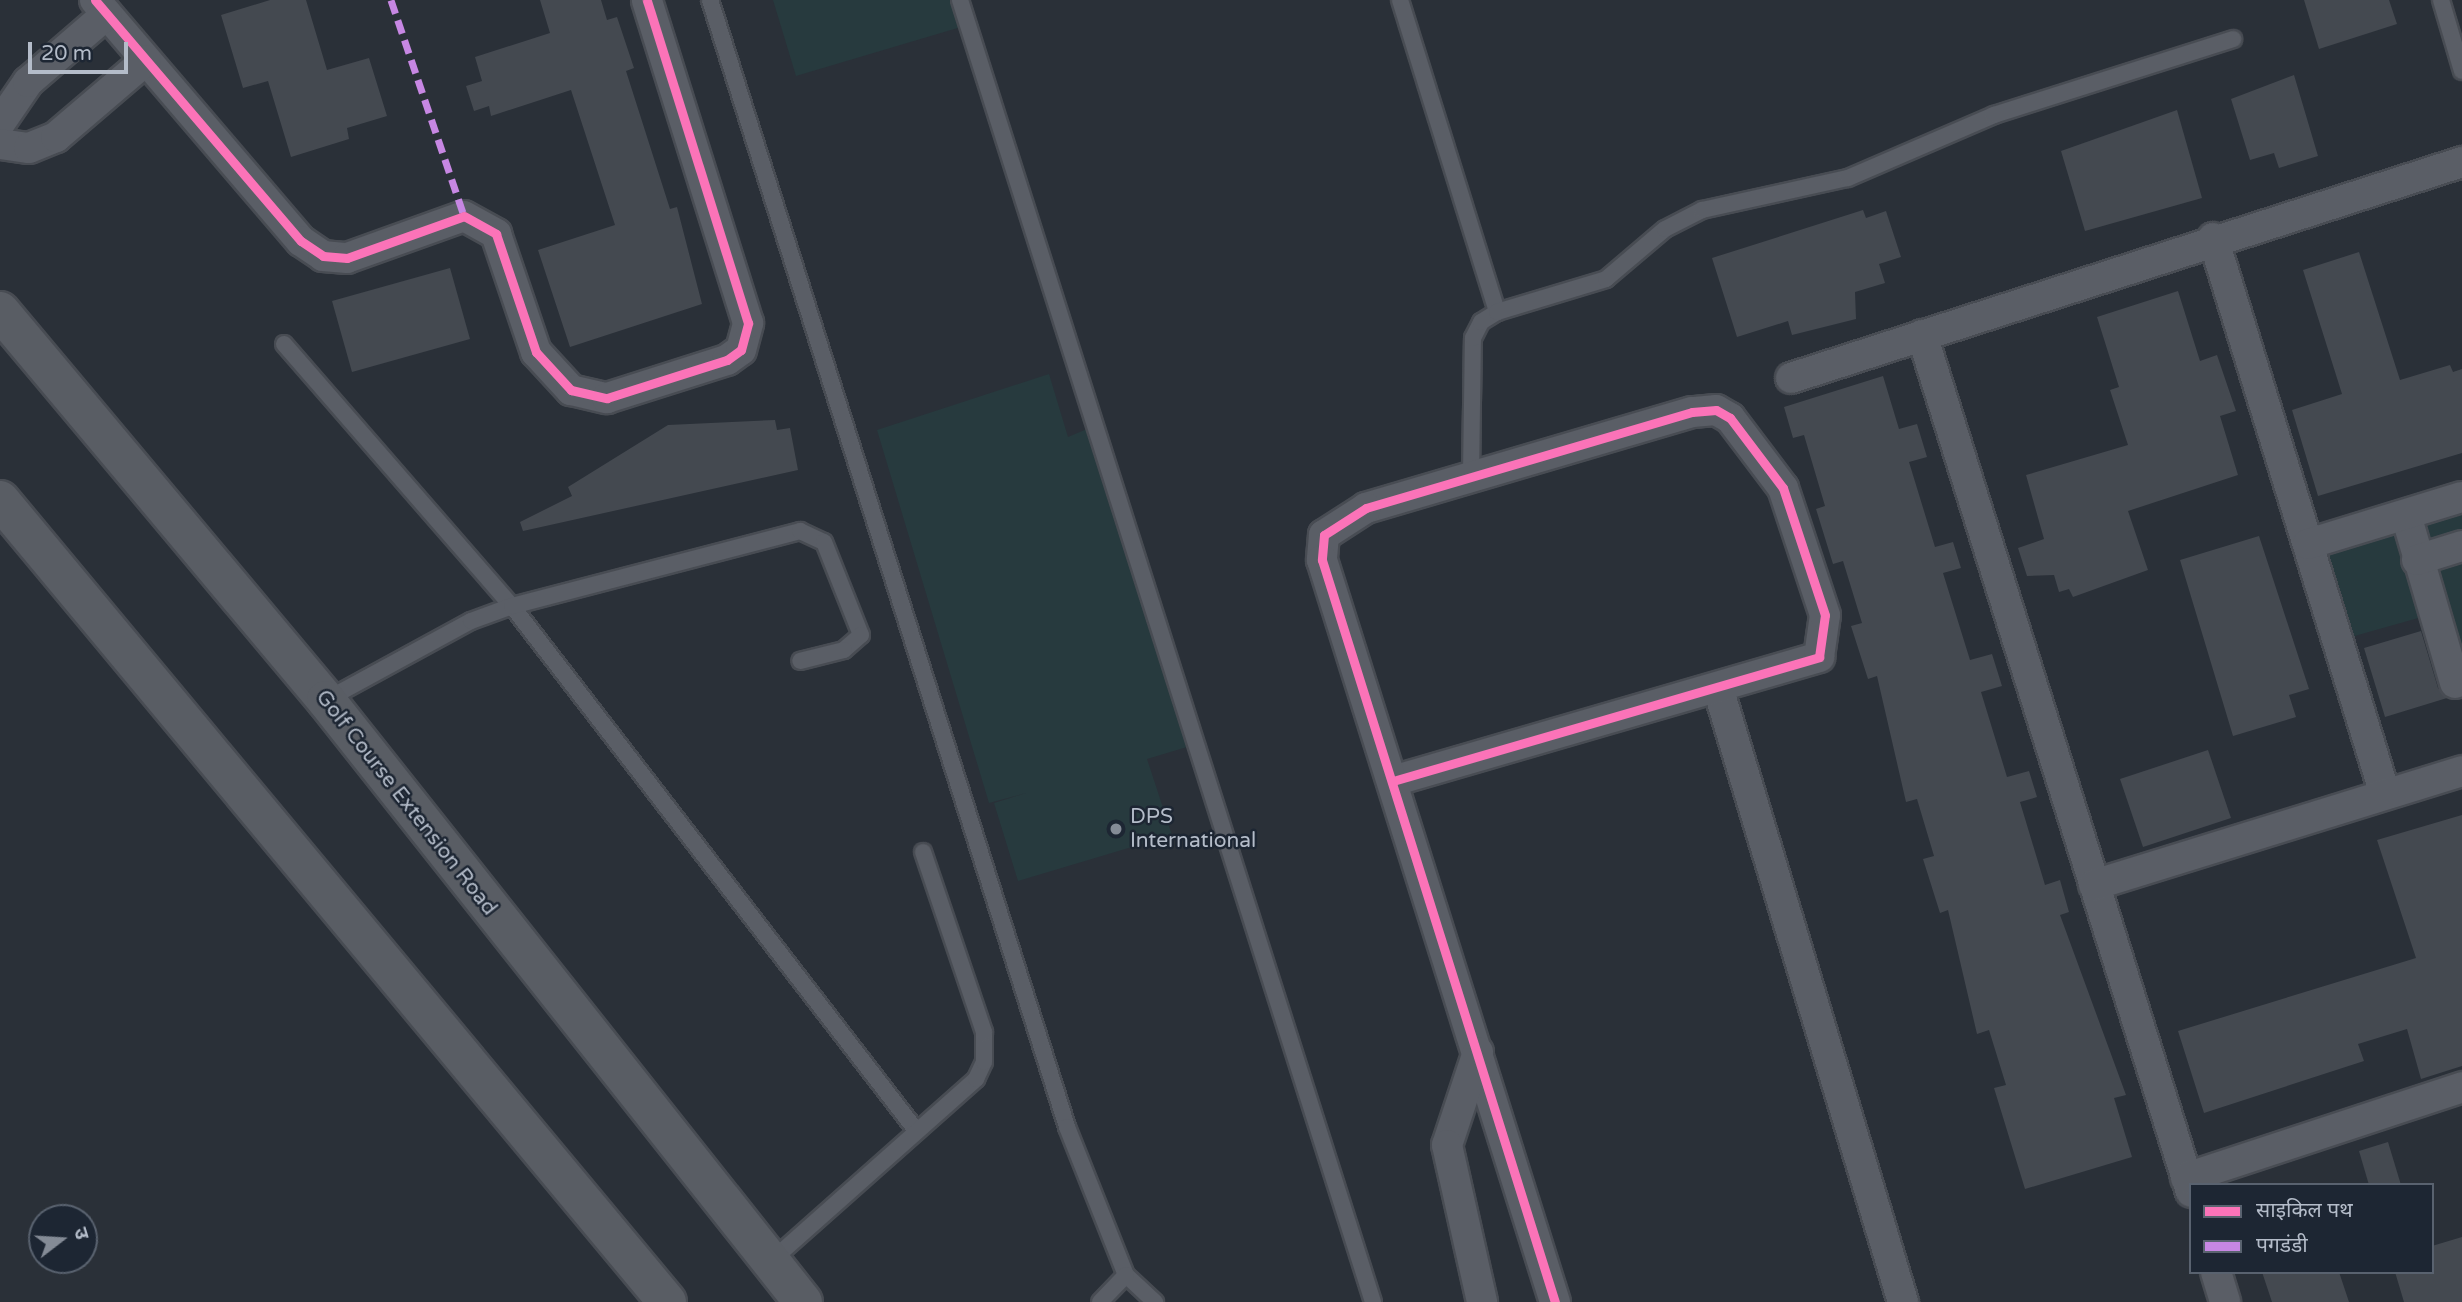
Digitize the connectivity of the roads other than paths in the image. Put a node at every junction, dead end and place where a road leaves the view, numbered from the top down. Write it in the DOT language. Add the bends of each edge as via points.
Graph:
graph roads {
  1 [pos="646,0"];
  2 [pos="710,0"];
  3 [pos="960,0"];
  4 [pos="1400,0"];
  5 [pos="2441,0"];
  6 [pos="101,7"];
  7 [pos="2233,39"];
  8 [pos="146,60"];
  9 [pos="2462,71"];
  10 [pos="0,123"];
  11 [pos="0,144"];
  12 [pos="2462,162"];
  13 [pos="2213,237"];
  14 [pos="0,311"];
  15 [pos="1497,312"];
  16 [pos="1922,335"];
  17 [pos="284,344"];
  18 [pos="1791,378"];
  19 [pos="1471,476"];
  20 [pos="2462,497"];
  21 [pos="0,500"];
  22 [pos="2406,515"];
  23 [pos="2308,544"];
  24 [pos="2462,546"];
  25 [pos="2417,560"];
  26 [pos="512,606"];
  27 [pos="800,661"];
  28 [pos="2455,682"];
  29 [pos="1718,688"];
  30 [pos="326,700"];
  31 [pos="2462,771"];
  32 [pos="1393,781"];
  33 [pos="2385,794"];
  34 [pos="923,852"];
  35 [pos="2094,885"];
  36 [pos="1478,1052"];
  37 [pos="2462,1087"];
  38 [pos="915,1129"];
  39 [pos="2195,1183"];
  40 [pos="2189,1185"];
  41 [pos="770,1262"];
  42 [pos="2217,1274"];
  43 [pos="1126,1275"];
  44 [pos="667,1302"];
  45 [pos="803,1302"];
  46 [pos="1100,1302"];
  47 [pos="1155,1302"];
  48 [pos="1373,1302"];
  49 [pos="1482,1302"];
  50 [pos="1555,1302"];
  51 [pos="1903,1302"];
  52 [pos="2225,1302"];
  1 -- 8 [label="street" via="748,323 741,350 727,360 607,398 571,390 536,352 496,234 464,216 347,258 323,256 301,241"];
  2 -- 43 [label="lane" via="1067,1127"];
  3 -- 48 [label="lane"];
  4 -- 15 [label="lane"];
  5 -- 9 [label="lane"];
  6 -- 8 [label="street"];
  6 -- 10 [label="street" via="28,82"];
  7 -- 15 [label="lane" via="1994,115 1848,178 1702,210 1665,229 1606,279"];
  8 -- 11 [label="street" via="55,137 29,148"];
  12 -- 13 [label="street"];
  13 -- 16 [label="street"];
  13 -- 23 [label="street"];
  14 -- 30 [label="main road, Golf Course Extension Road"];
  15 -- 19 [label="lane" via="1473,338"];
  16 -- 18 [label="street"];
  16 -- 35 [label="street"];
  17 -- 26 [label="lane"];
  19 -- 29 [label="street" via="1692,412 1716,410 1730,418 1783,488 1826,633 1819,657"];
  19 -- 32 [label="street" via="1366,508 1324,535 1322,560"];
  20 -- 22 [label="street"];
  21 -- 44 [label="main road"];
  22 -- 23 [label="street"];
  22 -- 25 [label="street"];
  23 -- 33 [label="street"];
  24 -- 25 [label="street"];
  25 -- 28 [label="street"];
  26 -- 27 [label="lane" via="813,533 824,542 861,635 844,650"];
  26 -- 30 [label="lane" via="425,644"];
  26 -- 38 [label="lane"];
  29 -- 32 [label="street"];
  29 -- 51 [label="street"];
  30 -- 41 [label="main road, Golf Course Extension Road"];
  31 -- 33 [label="street"];
  32 -- 36 [label="street"];
  33 -- 35 [label="street"];
  34 -- 38 [label="lane" via="984,1032 985,1062 976,1079"];
  35 -- 40 [label="street"];
  36 -- 49 [label="street" via="1447,1145"];
  36 -- 50 [label="street"];
  37 -- 39 [label="street"];
  38 -- 41 [label="lane"];
  41 -- 45 [label="main road, Golf Course Extension Road"];
  42 -- 52 [label="street"];
  43 -- 46 [label="lane"];
  43 -- 47 [label="lane"];
}
